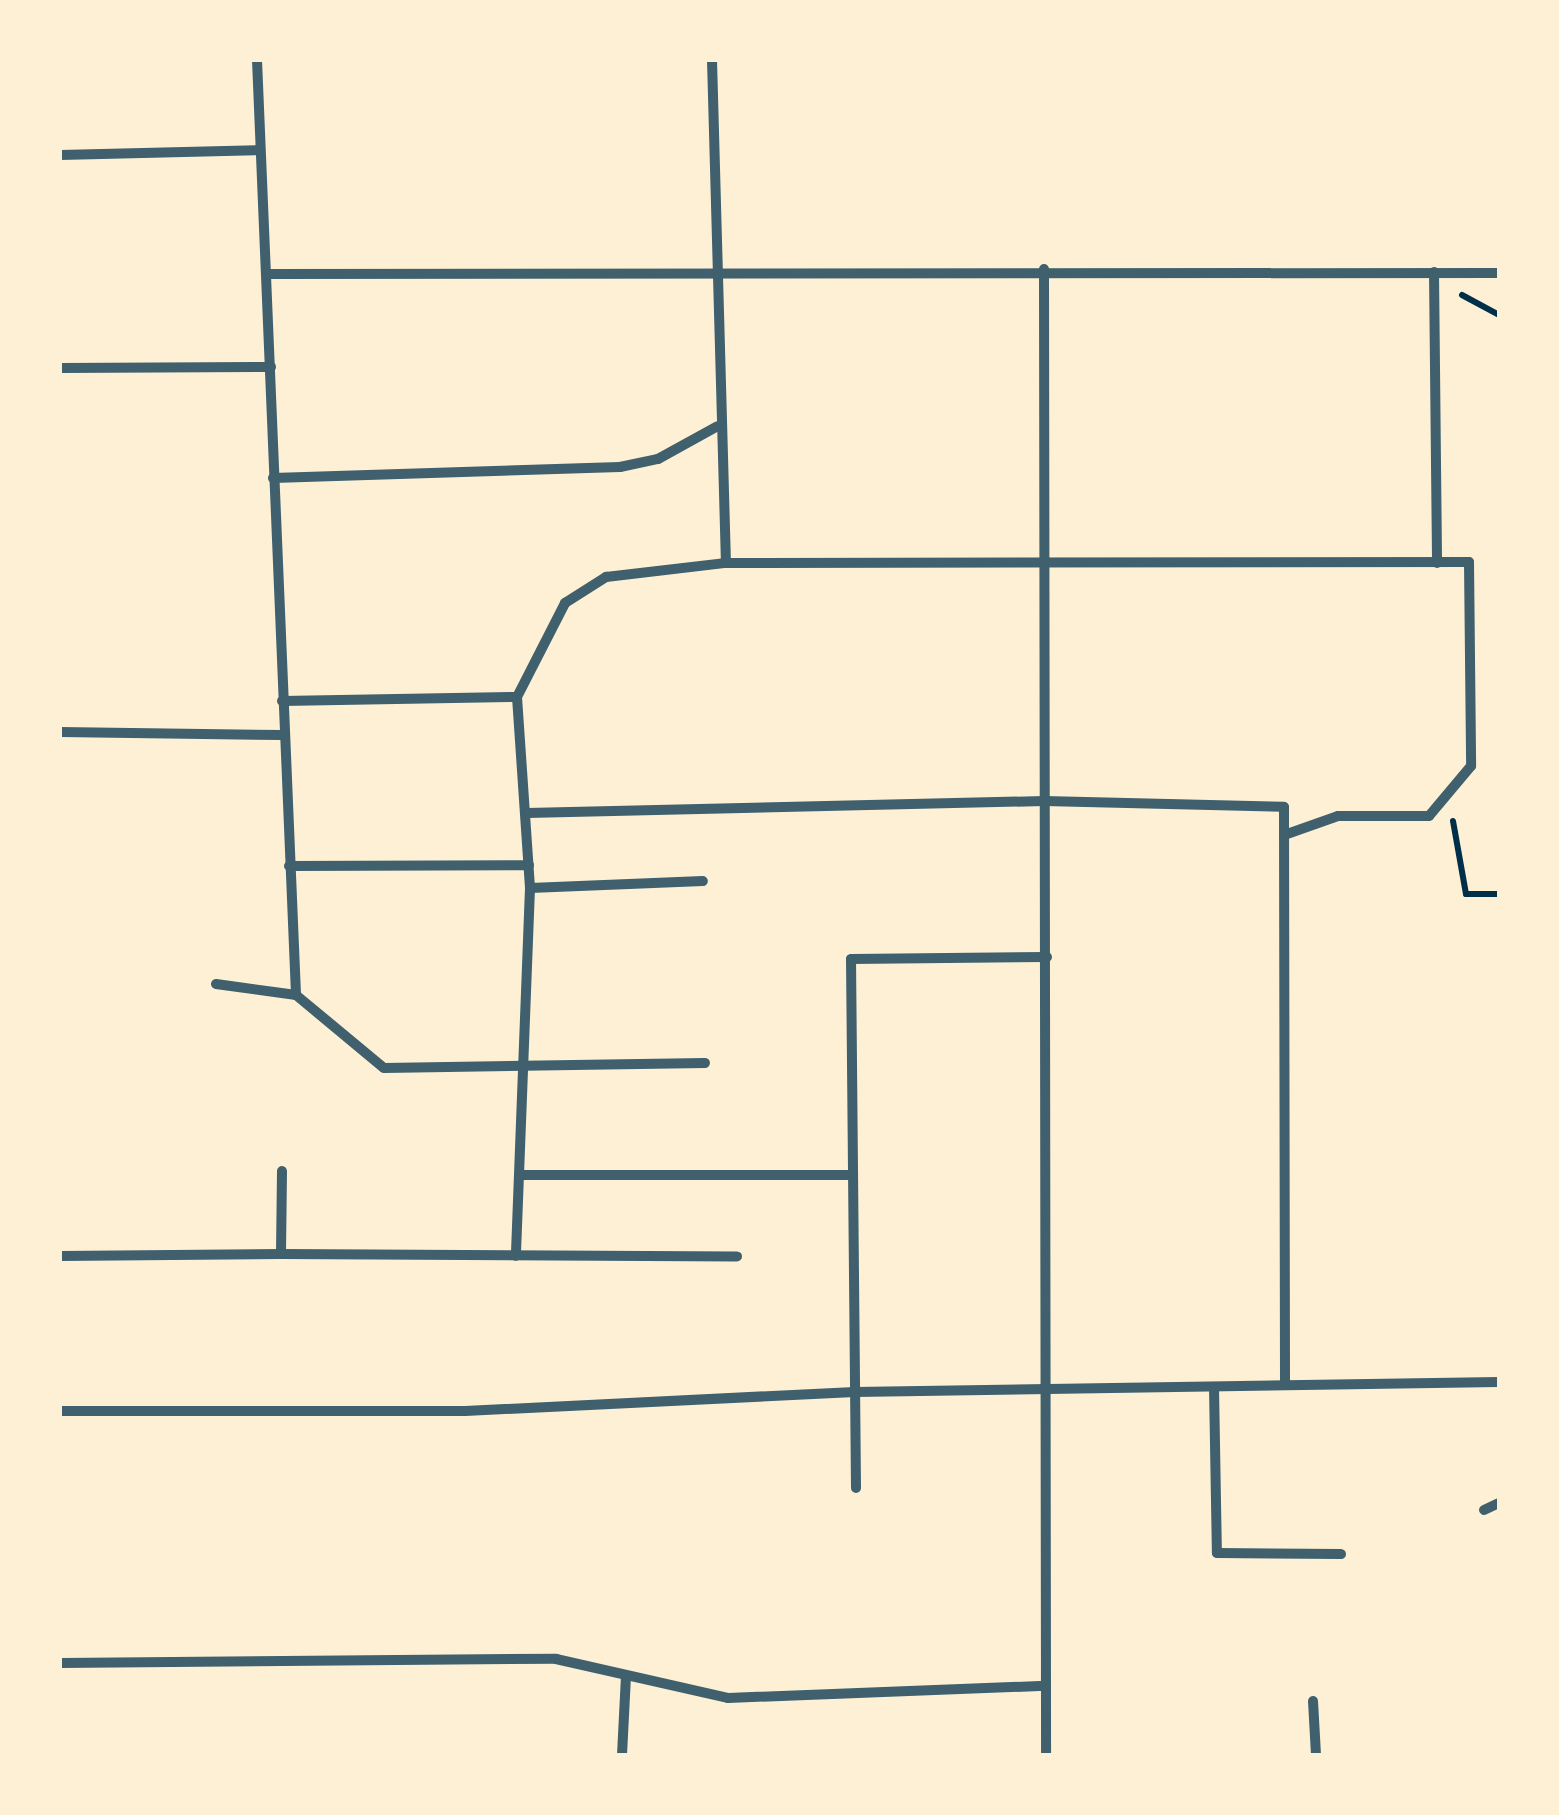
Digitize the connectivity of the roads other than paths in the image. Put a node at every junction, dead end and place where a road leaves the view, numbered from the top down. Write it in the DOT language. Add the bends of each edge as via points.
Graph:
graph roads {
  1 [pos="257,60"];
  2 [pos="712,60"];
  3 [pos="260,150"];
  4 [pos="60,155"];
  5 [pos="1044,269"];
  6 [pos="717,270"];
  7 [pos="1434,272"];
  8 [pos="1499,273"];
  9 [pos="268,274"];
  10 [pos="270,367"];
  11 [pos="60,368"];
  12 [pos="718,426"];
  13 [pos="273,478"];
  14 [pos="726,563"];
  15 [pos="1437,563"];
  16 [pos="1044,569"];
  17 [pos="517,697"];
  18 [pos="282,701"];
  19 [pos="60,732"];
  20 [pos="282,735"];
  21 [pos="1044,801"];
  22 [pos="528,813"];
  23 [pos="1284,835"];
  24 [pos="528,864"];
  25 [pos="289,866"];
  26 [pos="703,881"];
  27 [pos="530,888"];
  28 [pos="1047,957"];
  29 [pos="216,984"];
  30 [pos="296,995"];
  31 [pos="526,1062"];
  32 [pos="705,1063"];
  33 [pos="282,1171"];
  34 [pos="522,1175"];
  35 [pos="853,1175"];
  36 [pos="281,1254"];
  37 [pos="60,1256"];
  38 [pos="516,1256"];
  39 [pos="737,1256"];
  40 [pos="1499,1382"];
  41 [pos="1285,1385"];
  42 [pos="1214,1386"];
  43 [pos="1049,1388"];
  44 [pos="855,1392"];
  45 [pos="60,1411"];
  46 [pos="856,1488"];
  47 [pos="1499,1503"];
  48 [pos="1484,1510"];
  49 [pos="1341,1554"];
  50 [pos="60,1662"];
  51 [pos="626,1676"];
  52 [pos="1046,1686"];
  53 [pos="1314,1701"];
  54 [pos="622,1755"];
  55 [pos="1046,1755"];
  56 [pos="1316,1755"];
  1 -- 3 [label="street"];
  2 -- 6 [label="street"];
  3 -- 4 [label="street"];
  3 -- 9 [label="street"];
  5 -- 6 [label="street"];
  5 -- 7 [label="street"];
  5 -- 16 [label="street"];
  6 -- 9 [label="street"];
  6 -- 12 [label="street"];
  7 -- 8 [label="street"];
  7 -- 15 [label="street"];
  9 -- 10 [label="street"];
  10 -- 11 [label="street"];
  10 -- 13 [label="street"];
  12 -- 13 [label="street" via="658,459 620,467"];
  12 -- 14 [label="street"];
  13 -- 18 [label="street"];
  14 -- 16 [label="street"];
  14 -- 17 [label="street" via="606,577 565,603"];
  15 -- 16 [label="street"];
  15 -- 23 [label="street" via="1469,562 1471,766 1429,816 1338,816"];
  16 -- 21 [label="street"];
  17 -- 18 [label="street"];
  17 -- 22 [label="street"];
  18 -- 20 [label="street"];
  19 -- 20 [label="street"];
  20 -- 25 [label="street"];
  21 -- 22 [label="street"];
  21 -- 23 [label="street" via="1284,807"];
  21 -- 28 [label="street"];
  22 -- 24 [label="street"];
  23 -- 41 [label="street"];
  24 -- 25 [label="street"];
  24 -- 27 [label="street"];
  25 -- 30 [label="street"];
  26 -- 27 [label="street"];
  27 -- 31 [label="street"];
  28 -- 35 [label="street" via="852,959"];
  28 -- 43 [label="street"];
  29 -- 30 [label="street"];
  30 -- 31 [label="street" via="384,1068"];
  31 -- 32 [label="street"];
  31 -- 34 [label="street"];
  33 -- 36 [label="street"];
  34 -- 35 [label="street"];
  34 -- 38 [label="street"];
  35 -- 44 [label="street"];
  36 -- 37 [label="street"];
  36 -- 38 [label="street"];
  38 -- 39 [label="street"];
  40 -- 41 [label="street"];
  41 -- 42 [label="street"];
  42 -- 43 [label="street"];
  42 -- 49 [label="street" via="1216,1553"];
  43 -- 44 [label="street"];
  43 -- 52 [label="street"];
  44 -- 45 [label="street" via="465,1411"];
  44 -- 46 [label="street"];
  47 -- 48 [label="street"];
  50 -- 51 [label="street" via="556,1659"];
  51 -- 52 [label="street" via="728,1698"];
  51 -- 54 [label="street"];
  52 -- 55 [label="street"];
  53 -- 56 [label="street"];
}
